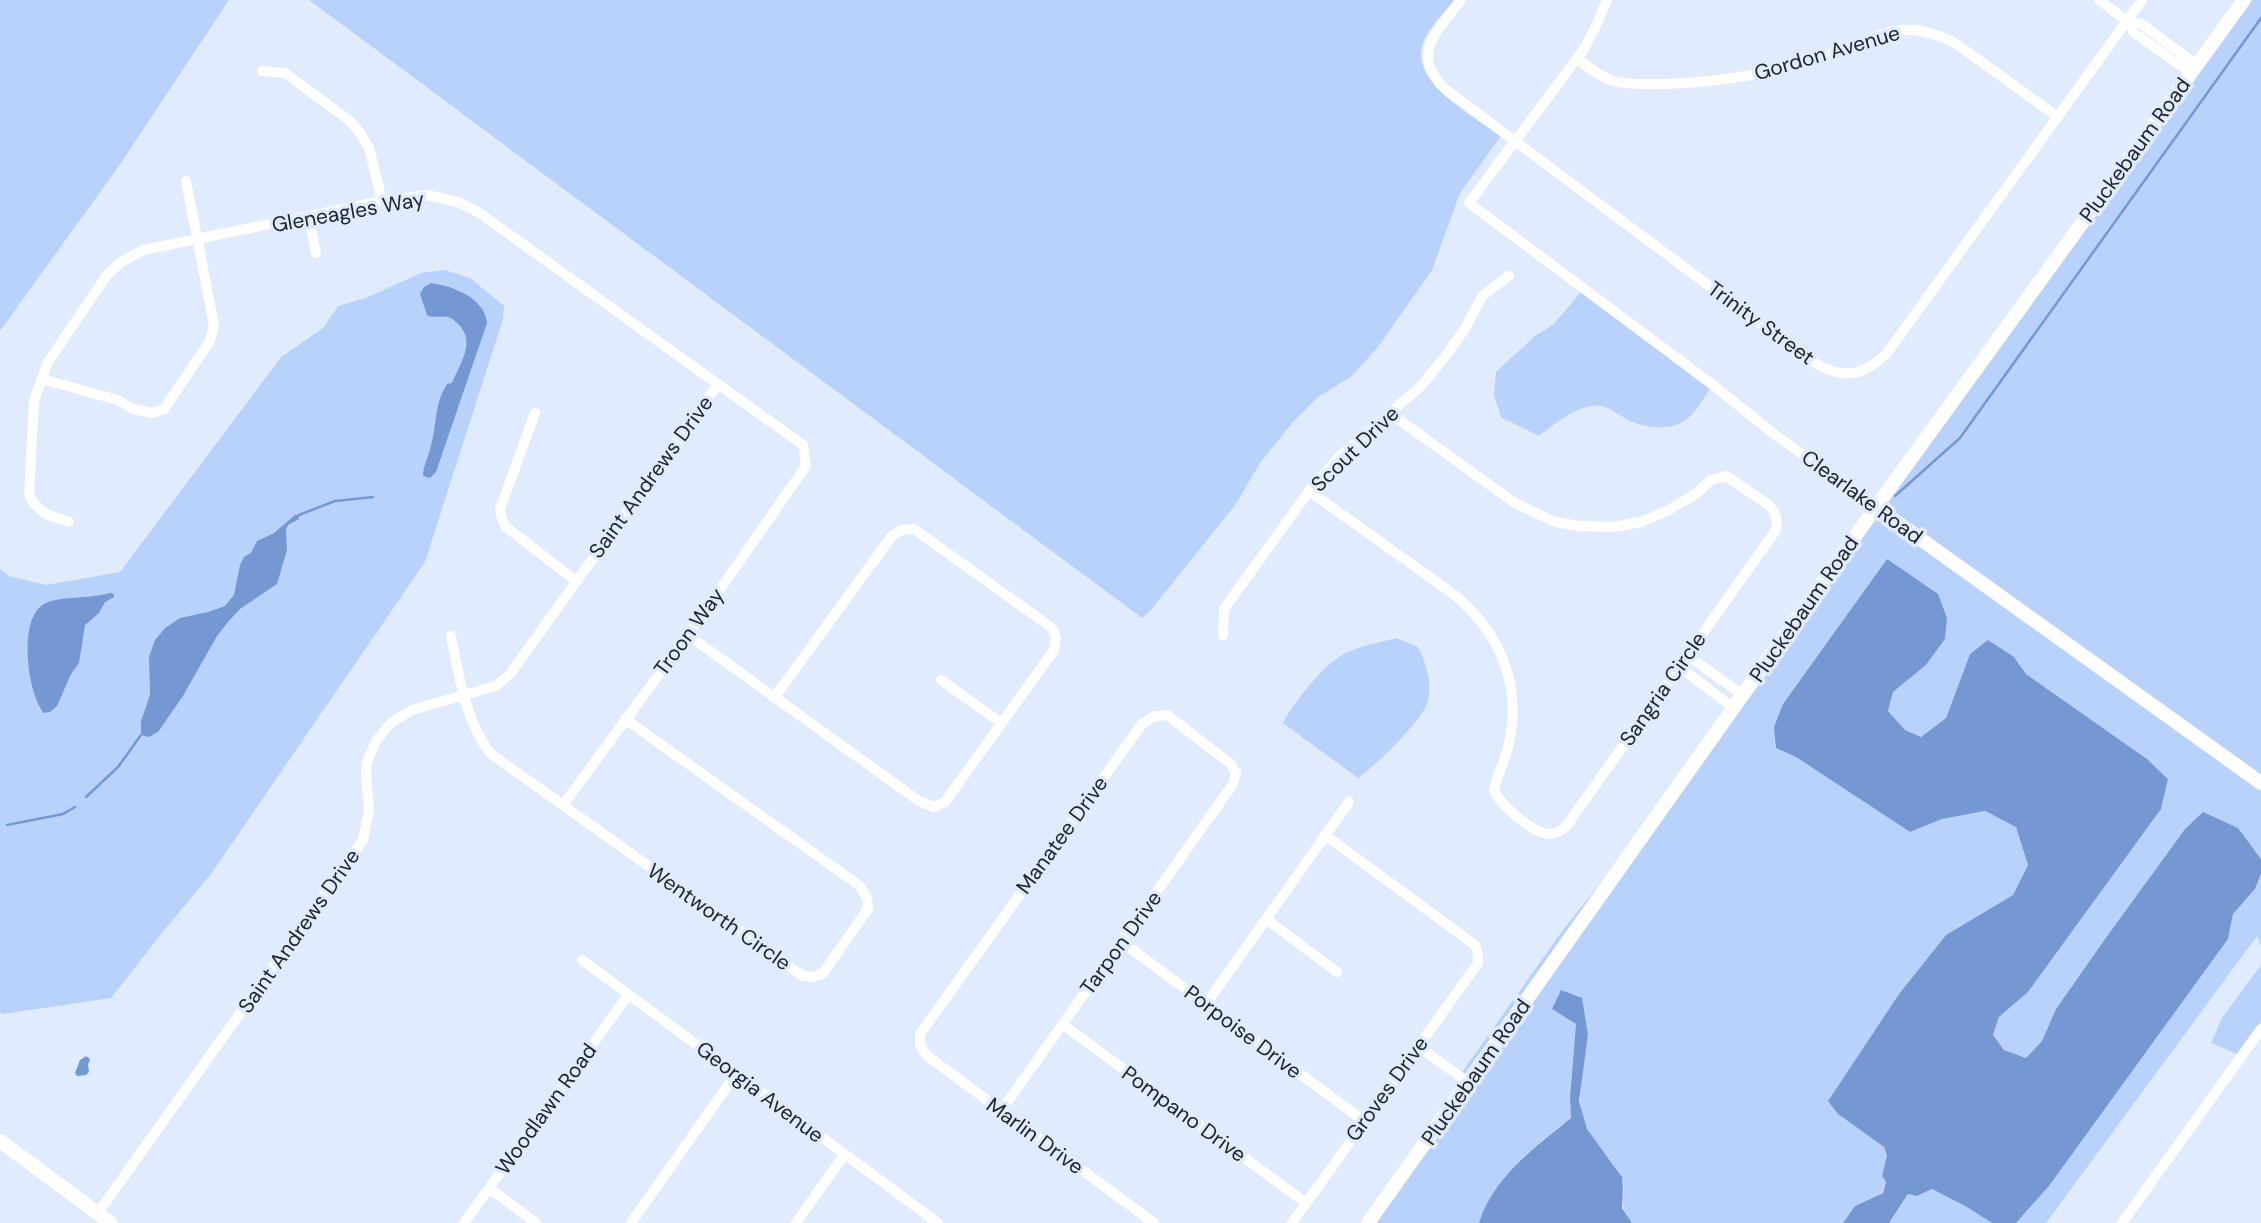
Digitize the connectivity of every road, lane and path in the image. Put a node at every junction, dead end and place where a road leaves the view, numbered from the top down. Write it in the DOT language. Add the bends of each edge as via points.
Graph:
graph roads {
  1 [pos="1461,0"];
  2 [pos="1607,0"];
  3 [pos="2099,0"];
  4 [pos="2142,0"];
  5 [pos="2244,0"];
  6 [pos="2129,22"];
  7 [pos="1577,59"];
  8 [pos="2194,69"];
  9 [pos="262,71"];
  10 [pos="2058,117"];
  11 [pos="1515,141"];
  12 [pos="186,181"];
  13 [pos="382,201"];
  14 [pos="309,218"];
  15 [pos="197,240"];
  16 [pos="316,253"];
  17 [pos="1508,276"];
  18 [pos="42,379"];
  19 [pos="718,384"];
  20 [pos="534,413"];
  21 [pos="1391,414"];
  22 [pos="805,454"];
  23 [pos="1309,491"];
  24 [pos="1876,507"];
  25 [pos="69,522"];
  26 [pos="576,581"];
  27 [pos="688,635"];
  28 [pos="1223,635"];
  29 [pos="450,636"];
  30 [pos="1687,655"];
  31 [pos="1679,667"];
  32 [pos="941,680"];
  33 [pos="464,694"];
  34 [pos="1743,695"];
  35 [pos="774,698"];
  36 [pos="1734,708"];
  37 [pos="625,719"];
  38 [pos="1001,723"];
  39 [pos="1236,773"];
  40 [pos="2261,783"];
  41 [pos="1349,802"];
  42 [pos="563,805"];
  43 [pos="1325,835"];
  44 [pos="1266,919"];
  45 [pos="1122,943"];
  46 [pos="582,960"];
  47 [pos="1337,972"];
  48 [pos="628,995"];
  49 [pos="1206,1003"];
  50 [pos="1062,1024"];
  51 [pos="2261,1030"];
  52 [pos="920,1045"];
  53 [pos="1418,1046"];
  54 [pos="736,1074"];
  55 [pos="1469,1083"];
  56 [pos="1001,1111"];
  57 [pos="1364,1121"];
  58 [pos="0,1141"];
  59 [pos="844,1155"];
  60 [pos="489,1188"];
  61 [pos="1306,1203"];
  62 [pos="98,1213"];
  63 [pos="111,1223"];
  64 [pos="464,1223"];
  65 [pos="536,1223"];
  66 [pos="631,1223"];
  67 [pos="796,1223"];
  68 [pos="938,1223"];
  69 [pos="1154,1223"];
  70 [pos="1292,1223"];
  71 [pos="1368,1223"];
  72 [pos="2122,1223"];
  1 -- 11 [label="street, Trinity Street" via="1427,47 1430,71 1445,89"];
  2 -- 7 [label="street"];
  3 -- 6 [label="street"];
  4 -- 6 [label="street, Trinity Street"];
  5 -- 8 [label="street, Pluckebaum Road"];
  6 -- 8 [label="street" via="2140,23"];
  6 -- 10 [label="street, Trinity Street"];
  7 -- 10 [label="street, Gordon Avenue" via="1615,81 1694,83 1791,67 1885,33 1916,29 1955,43"];
  7 -- 11 [label="street"];
  8 -- 24 [label="street, Pluckebaum Road"];
  9 -- 13 [label="street" via="285,73 350,121 369,148"];
  10 -- 11 [label="street, Trinity Street" via="1886,353 1874,365 1844,374 1806,358"];
  11 -- 24 [label="street, Clearlake Road" via="1469,203"];
  12 -- 15 [label="street"];
  13 -- 14 [label="street, Gleneagles Way"];
  13 -- 19 [label="street, Gleneagles Way" via="427,195 478,212"];
  14 -- 15 [label="street, Gleneagles Way"];
  14 -- 16 [label="street"];
  15 -- 18 [label="street, Gleneagles Way" via="143,250 121,262 107,275 48,362"];
  15 -- 18 [label="street" via="214,325 209,341 164,409 152,413 133,409 118,400"];
  17 -- 21 [label="street, Scout Drive" via="1482,296 1444,358"];
  18 -- 25 [label="street, Gleneagles Way" via="34,401 29,494 42,513"];
  19 -- 22 [label="street, Gleneagles Way" via="803,445"];
  19 -- 26 [label="street, Saint Andrews Drive"];
  20 -- 26 [label="street" via="500,509 502,519 506,527"];
  21 -- 23 [label="street, Scout Drive" via="1340,456"];
  21 -- 30 [label="street, Sangria Circle" via="1515,503 1555,522 1613,527 1641,522 1669,510 1719,476 1734,480 1770,506 1778,521 1776,530"];
  22 -- 27 [label="street, Troon Way" via="806,466"];
  23 -- 28 [label="street, Scout Drive" via="1224,609"];
  23 -- 31 [label="street, Sangria Circle" via="1452,593 1488,628 1502,653 1513,708 1509,744 1494,790 1502,804 1540,832 1547,835 1565,828"];
  24 -- 34 [label="street, Pluckebaum Road"];
  24 -- 40 [label="street, Clearlake Road"];
  26 -- 33 [label="street, Saint Andrews Drive" via="510,674 496,686"];
  27 -- 35 [label="street"];
  27 -- 37 [label="street, Troon Way"];
  29 -- 33 [label="street, Wentworth Circle"];
  30 -- 31 [label="street, Sangria Circle"];
  30 -- 34 [label="street"];
  31 -- 36 [label="street"];
  32 -- 38 [label="street"];
  33 -- 42 [label="street, Wentworth Circle" via="480,740 491,754"];
  33 -- 62 [label="street, Saint Andrews Drive" via="407,713 376,741 366,773 369,811 363,840"];
  34 -- 36 [label="street, Pluckebaum Road"];
  35 -- 38 [label="street" via="934,807 945,802"];
  35 -- 38 [label="street" via="891,537 914,529 1052,628 1054,650"];
  36 -- 55 [label="street, Pluckebaum Road"];
  37 -- 42 [label="street, Troon Way"];
  37 -- 42 [label="street, Wentworth Circle" via="860,887 868,909 822,973 803,976"];
  39 -- 45 [label="street, Tarpon Drive" via="1233,784"];
  39 -- 52 [label="street, Manatee Drive" via="1231,764 1167,715 1142,724 920,1034"];
  41 -- 43 [label="street"];
  43 -- 44 [label="street"];
  43 -- 53 [label="street, Groves Drive" via="1475,945 1478,963"];
  44 -- 47 [label="street"];
  44 -- 49 [label="street"];
  45 -- 49 [label="street, Porpoise Drive"];
  45 -- 50 [label="street, Tarpon Drive"];
  46 -- 48 [label="street, Georgia Avenue"];
  48 -- 54 [label="street, Georgia Avenue"];
  48 -- 60 [label="street, Woodlawn Road"];
  49 -- 57 [label="street, Porpoise Drive"];
  50 -- 56 [label="street, Tarpon Drive"];
  50 -- 61 [label="street, Pompano Drive"];
  51 -- 72 [label="street"];
  52 -- 56 [label="street, Marlin Drive" via="926,1055"];
  53 -- 55 [label="street"];
  53 -- 57 [label="street, Groves Drive"];
  54 -- 59 [label="street, Georgia Avenue"];
  54 -- 66 [label="street"];
  55 -- 71 [label="street, Pluckebaum Road"];
  56 -- 69 [label="street, Marlin Drive"];
  57 -- 61 [label="street, Groves Drive"];
  58 -- 62 [label="street"];
  59 -- 67 [label="street"];
  59 -- 68 [label="street, Georgia Avenue"];
  60 -- 64 [label="street, Woodlawn Road"];
  60 -- 65 [label="street"];
  61 -- 70 [label="street, Groves Drive"];
  62 -- 63 [label="street"];
}
